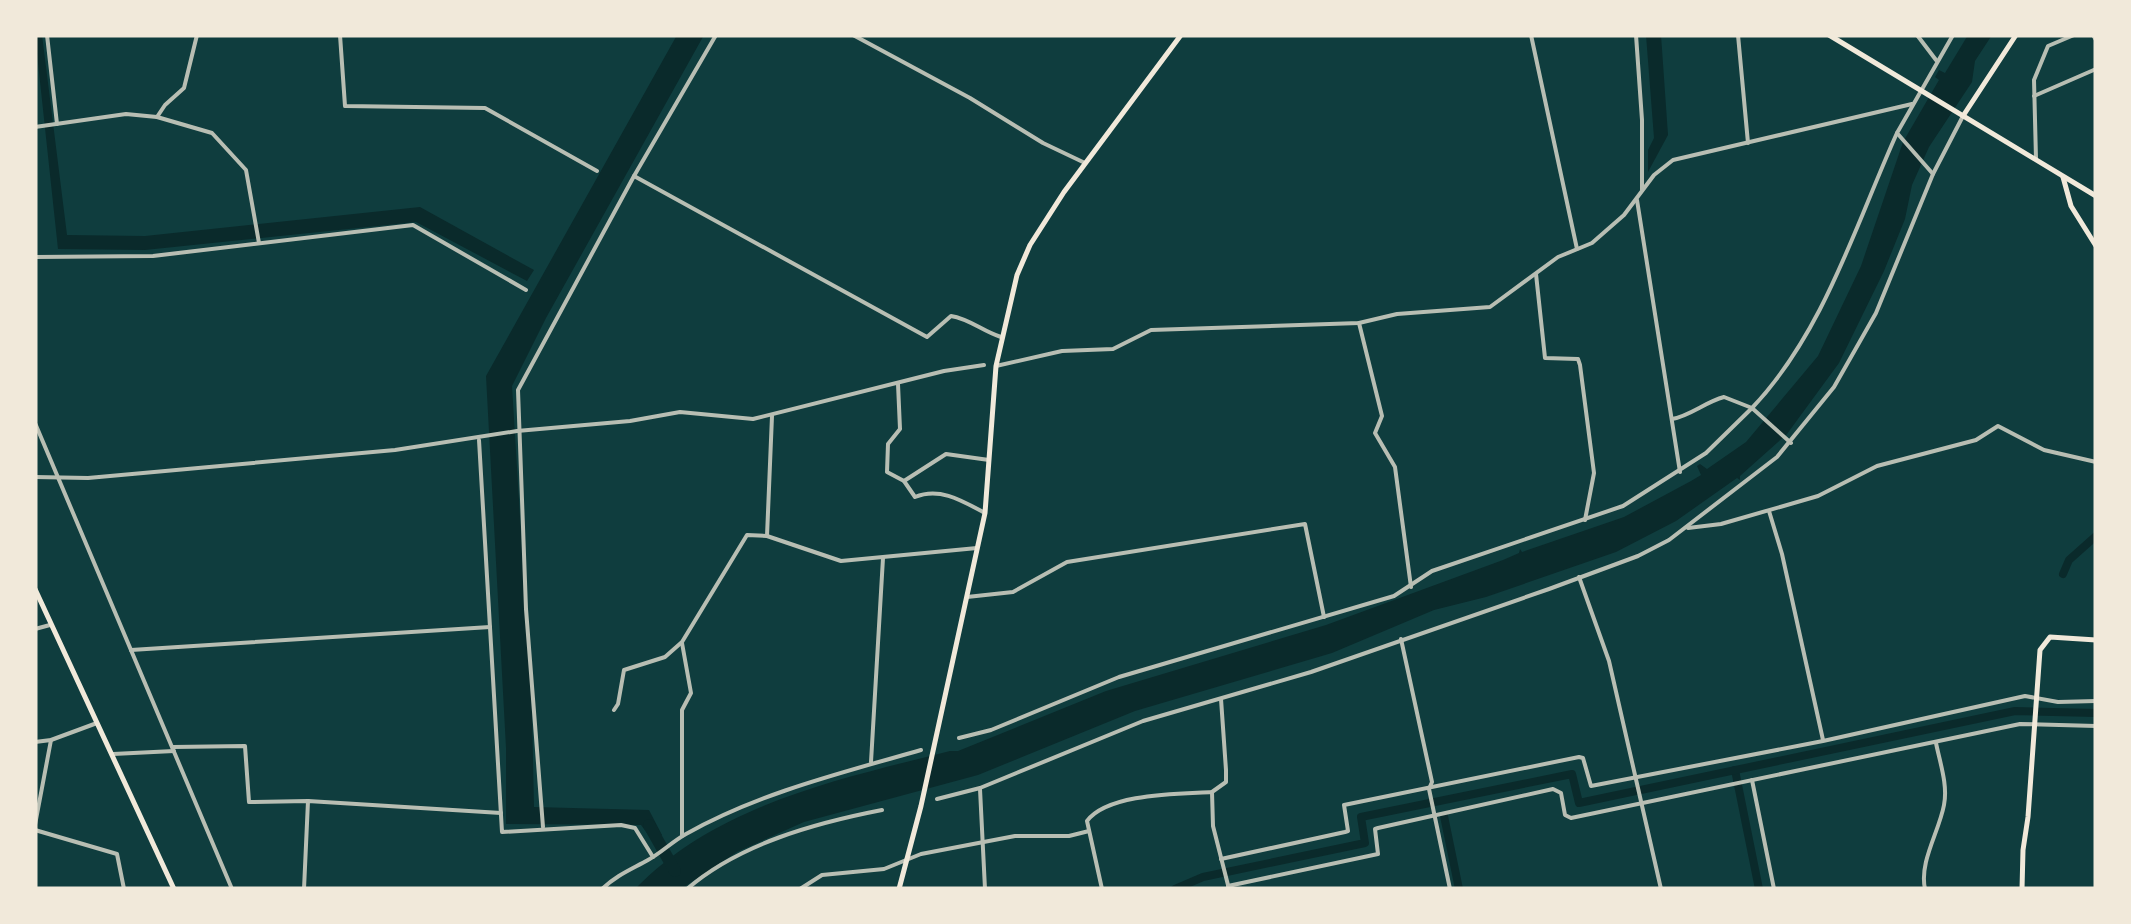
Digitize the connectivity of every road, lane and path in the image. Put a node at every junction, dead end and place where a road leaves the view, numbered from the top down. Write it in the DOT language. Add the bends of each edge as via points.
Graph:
graph roads {
  1 [pos="47,35"];
  2 [pos="197,35"];
  3 [pos="340,35"];
  4 [pos="716,35"];
  5 [pos="853,35"];
  6 [pos="1181,35"];
  7 [pos="1531,35"];
  8 [pos="1636,35"];
  9 [pos="1738,35"];
  10 [pos="1829,35"];
  11 [pos="1927,35"];
  12 [pos="1952,35"];
  13 [pos="2016,35"];
  14 [pos="2074,35"];
  15 [pos="1918,37"];
  16 [pos="1936,60"];
  17 [pos="2096,69"];
  18 [pos="1920,92"];
  19 [pos="2034,96"];
  20 [pos="1912,104"];
  21 [pos="1899,108"];
  22 [pos="1961,114"];
  23 [pos="157,116"];
  24 [pos="1902,123"];
  25 [pos="56,124"];
  26 [pos="38,126"];
  27 [pos="1899,134"];
  28 [pos="1748,143"];
  29 [pos="2036,160"];
  30 [pos="1086,163"];
  31 [pos="597,171"];
  32 [pos="1932,172"];
  33 [pos="634,176"];
  34 [pos="2063,177"];
  35 [pos="1642,190"];
  36 [pos="1636,196"];
  37 [pos="2096,196"];
  38 [pos="260,243"];
  39 [pos="2096,246"];
  40 [pos="1577,248"];
  41 [pos="35,257"];
  42 [pos="1536,273"];
  43 [pos="526,290"];
  44 [pos="1359,323"];
  45 [pos="1001,337"];
  46 [pos="984,365"];
  47 [pos="996,366"];
  48 [pos="898,384"];
  49 [pos="1755,410"];
  50 [pos="772,415"];
  51 [pos="1672,419"];
  52 [pos="35,423"];
  53 [pos="517,430"];
  54 [pos="478,438"];
  55 [pos="1790,442"];
  56 [pos="988,460"];
  57 [pos="2096,462"];
  58 [pos="1680,472"];
  59 [pos="35,477"];
  60 [pos="59,478"];
  61 [pos="904,481"];
  62 [pos="1769,510"];
  63 [pos="984,513"];
  64 [pos="1585,520"];
  65 [pos="1686,528"];
  66 [pos="767,536"];
  67 [pos="977,548"];
  68 [pos="883,558"];
  69 [pos="1579,577"];
  70 [pos="1411,588"];
  71 [pos="35,590"];
  72 [pos="966,597"];
  73 [pos="1324,617"];
  74 [pos="50,625"];
  75 [pos="490,627"];
  76 [pos="35,629"];
  77 [pos="1401,639"];
  78 [pos="2096,640"];
  79 [pos="682,642"];
  80 [pos="131,650"];
  81 [pos="2036,697"];
  82 [pos="1220,700"];
  83 [pos="2096,702"];
  84 [pos="614,710"];
  85 [pos="2035,722"];
  86 [pos="97,723"];
  87 [pos="2096,726"];
  88 [pos="959,738"];
  89 [pos="51,740"];
  90 [pos="1823,740"];
  91 [pos="35,742"];
  92 [pos="1936,743"];
  93 [pos="173,749"];
  94 [pos="921,750"];
  95 [pos="112,754"];
  96 [pos="871,762"];
  97 [pos="1636,776"];
  98 [pos="1752,780"];
  99 [pos="980,788"];
  100 [pos="1429,789"];
  101 [pos="1212,792"];
  102 [pos="937,799"];
  103 [pos="308,801"];
  104 [pos="1642,802"];
  105 [pos="882,810"];
  106 [pos="500,813"];
  107 [pos="1435,815"];
  108 [pos="35,827"];
  109 [pos="543,827"];
  110 [pos="1089,831"];
  111 [pos="680,838"];
  112 [pos="982,844"];
  113 [pos="653,857"];
  114 [pos="906,860"];
  115 [pos="1222,862"];
  116 [pos="1228,885"];
  117 [pos="124,889"];
  118 [pos="174,889"];
  119 [pos="232,889"];
  120 [pos="304,889"];
  121 [pos="602,889"];
  122 [pos="687,889"];
  123 [pos="800,889"];
  124 [pos="899,889"];
  125 [pos="985,889"];
  126 [pos="1102,889"];
  127 [pos="1450,889"];
  128 [pos="1661,889"];
  129 [pos="1774,889"];
  130 [pos="1925,889"];
  131 [pos="2022,889"];
  1 -- 25 [label="street"];
  2 -- 23 [label="street" via="184,88"];
  3 -- 31 [label="street" via="345,106 485,108"];
  4 -- 33 [label="street"];
  5 -- 30 [label="street"];
  6 -- 30 [label="main road"];
  7 -- 40 [label="street"];
  8 -- 35 [label="street"];
  9 -- 28 [label="street"];
  10 -- 18 [label="main road"];
  11 -- 15 [label="street"];
  12 -- 16 [label="street"];
  13 -- 22 [label="main road"];
  14 -- 19 [label="street" via="2048,46"];
  15 -- 16 [label="street"];
  16 -- 18 [label="street"];
  17 -- 19 [label="street"];
  18 -- 20 [label="street"];
  18 -- 22 [label="main road"];
  19 -- 29 [label="street"];
  20 -- 21 [label="street"];
  20 -- 24 [label="street"];
  21 -- 24 [label="street"];
  21 -- 28 [label="street"];
  22 -- 29 [label="main road"];
  22 -- 32 [label="street"];
  23 -- 25 [label="street"];
  23 -- 38 [label="street" via="212,133 246,170"];
  24 -- 27 [label="street"];
  25 -- 26 [label="street"];
  27 -- 32 [label="street"];
  27 -- 49 [label="street" via="1813,322"];
  28 -- 35 [label="street" via="1673,160"];
  29 -- 34 [label="main road"];
  30 -- 45 [label="main road" via="1030,246"];
  32 -- 55 [label="street" via="1858,348"];
  33 -- 45 [label="street" via="927,337 950,316 968,318"];
  33 -- 53 [label="street" via="518,390"];
  34 -- 37 [label="main road"];
  34 -- 39 [label="main road"];
  35 -- 36 [label="street"];
  36 -- 40 [label="street" via="1602,235"];
  36 -- 51 [label="street"];
  38 -- 41 [label="street" via="153,256"];
  38 -- 43 [label="street" via="413,226"];
  40 -- 42 [label="street"];
  42 -- 44 [label="street" via="1490,307"];
  42 -- 64 [label="street" via="1545,358 1578,359 1580,366 1594,472"];
  44 -- 47 [label="street" via="1151,330 1113,350 1062,351"];
  44 -- 70 [label="street" via="1382,416 1376,433 1395,467"];
  45 -- 47 [label="main road"];
  46 -- 48 [label="street"];
  47 -- 56 [label="main road"];
  48 -- 50 [label="street"];
  48 -- 61 [label="street" via="900,430 888,444 886,472"];
  49 -- 51 [label="street" via="1724,397"];
  49 -- 55 [label="street"];
  49 -- 58 [label="street"];
  50 -- 53 [label="street" via="680,412"];
  50 -- 66 [label="street"];
  51 -- 58 [label="street"];
  52 -- 60 [label="street"];
  53 -- 54 [label="street"];
  53 -- 109 [label="street"];
  54 -- 60 [label="street"];
  54 -- 75 [label="street"];
  55 -- 65 [label="street"];
  56 -- 61 [label="street" via="946,454"];
  56 -- 63 [label="main road"];
  57 -- 62 [label="street" via="2044,450 1998,426 1976,440 1887,462 1836,490"];
  58 -- 64 [label="street"];
  59 -- 60 [label="street"];
  60 -- 80 [label="street"];
  61 -- 63 [label="street" via="915,497 949,496"];
  62 -- 65 [label="street"];
  62 -- 90 [label="street"];
  63 -- 67 [label="main road"];
  64 -- 70 [label="street" via="1432,571"];
  65 -- 69 [label="street" via="1638,556"];
  66 -- 68 [label="street" via="841,561"];
  66 -- 79 [label="street" via="746,535"];
  67 -- 68 [label="street"];
  67 -- 72 [label="main road"];
  68 -- 96 [label="street"];
  69 -- 77 [label="street"];
  69 -- 97 [label="street" via="1610,661"];
  70 -- 73 [label="street"];
  71 -- 74 [label="main road"];
  72 -- 73 [label="street" via="1014,592 1067,562 1304,524"];
  72 -- 114 [label="main road"];
  73 -- 88 [label="street" via="1119,677"];
  74 -- 76 [label="street"];
  74 -- 86 [label="main road"];
  75 -- 80 [label="street"];
  75 -- 106 [label="street"];
  77 -- 82 [label="street"];
  77 -- 100 [label="street"];
  78 -- 81 [label="main road" via="2045,640"];
  79 -- 84 [label="street" via="665,656 624,670"];
  79 -- 111 [label="street" via="690,693 682,710"];
  80 -- 93 [label="street"];
  81 -- 83 [label="street"];
  81 -- 85 [label="main road"];
  81 -- 90 [label="street"];
  82 -- 99 [label="street" via="1133,725"];
  82 -- 101 [label="street" via="1226,782"];
  85 -- 87 [label="street"];
  85 -- 92 [label="street"];
  85 -- 131 [label="main road"];
  86 -- 89 [label="street"];
  86 -- 95 [label="main road"];
  89 -- 91 [label="street"];
  89 -- 108 [label="street"];
  90 -- 97 [label="street"];
  92 -- 98 [label="street"];
  92 -- 130 [label="street" via="1944,806"];
  93 -- 95 [label="street"];
  93 -- 103 [label="street" via="242,745 249,802"];
  93 -- 119 [label="street"];
  94 -- 96 [label="street"];
  95 -- 118 [label="main road"];
  96 -- 111 [label="street" via="785,790"];
  97 -- 100 [label="street" via="1589,786 1579,757"];
  97 -- 104 [label="street"];
  98 -- 104 [label="street"];
  98 -- 129 [label="street"];
  99 -- 102 [label="street"];
  99 -- 112 [label="street"];
  100 -- 107 [label="street"];
  100 -- 115 [label="street" via="1344,806 1345,832"];
  101 -- 110 [label="street" via="1154,795 1106,808 1087,821"];
  101 -- 115 [label="street"];
  103 -- 106 [label="street"];
  103 -- 120 [label="street"];
  104 -- 107 [label="street" via="1571,818 1553,789"];
  104 -- 128 [label="street"];
  105 -- 122 [label="street" via="778,838"];
  106 -- 109 [label="street" via="502,832"];
  107 -- 116 [label="street" via="1376,829 1378,854"];
  107 -- 127 [label="street"];
  108 -- 117 [label="street" via="118,854"];
  109 -- 113 [label="street" via="621,824 635,828"];
  110 -- 112 [label="street"];
  110 -- 126 [label="street"];
  111 -- 113 [label="street"];
  112 -- 114 [label="street"];
  112 -- 125 [label="street"];
  113 -- 121 [label="street"];
  114 -- 123 [label="street" via="871,872 822,875"];
  114 -- 124 [label="main road"];
  115 -- 116 [label="street"];
}
